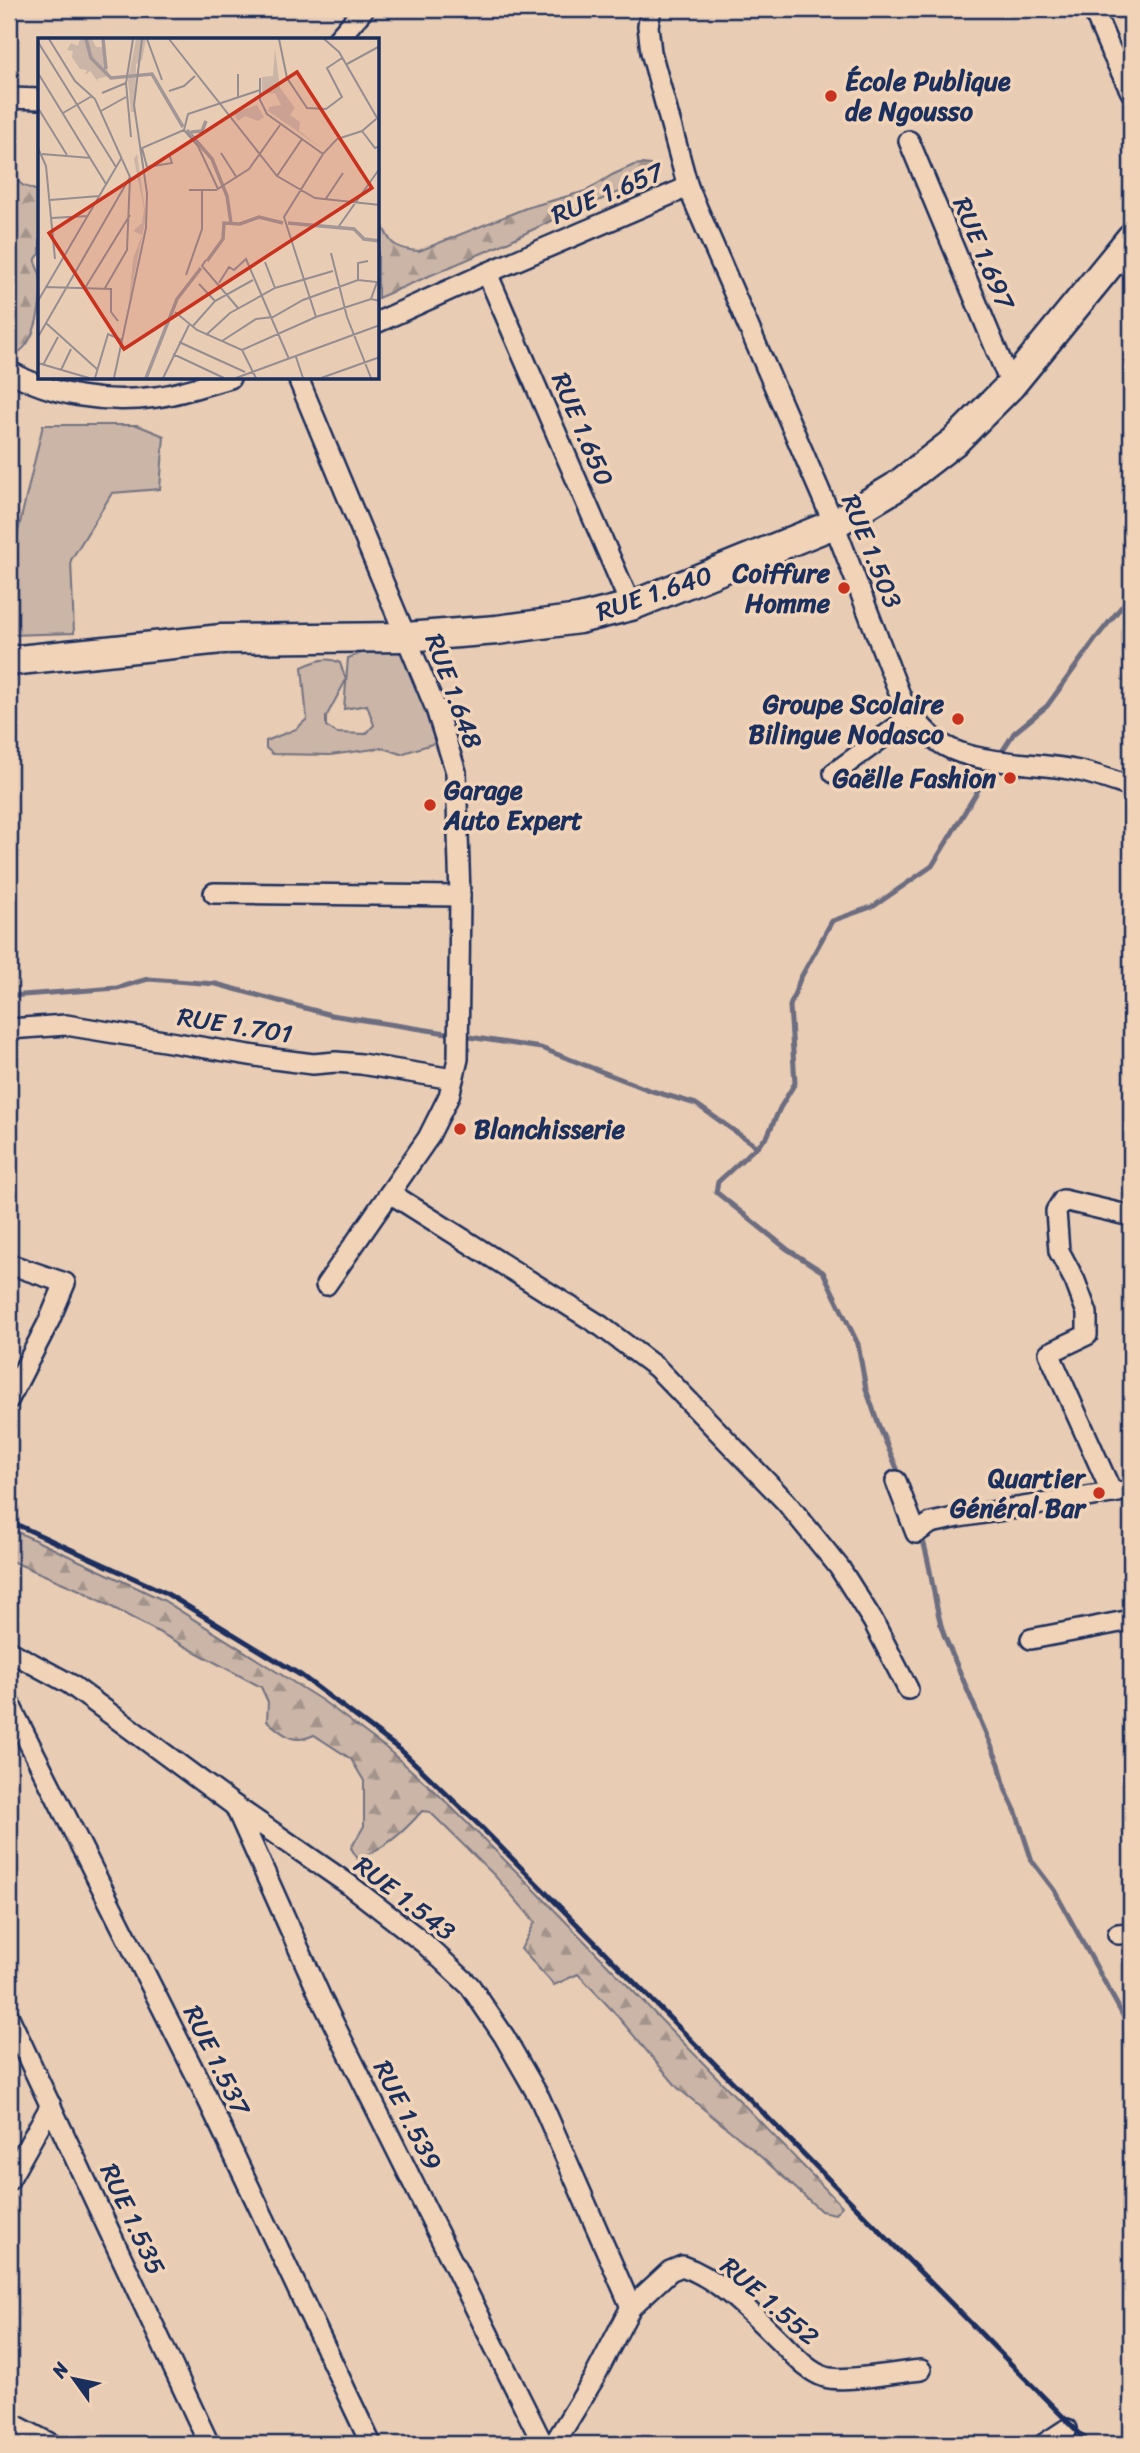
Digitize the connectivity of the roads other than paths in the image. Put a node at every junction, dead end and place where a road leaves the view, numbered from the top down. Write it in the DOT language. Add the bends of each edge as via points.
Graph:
graph roads {
  1 [pos="364,9"];
  2 [pos="651,9"];
  3 [pos="1094,9"];
  4 [pos="339,38"];
  5 [pos="1131,92"];
  6 [pos="9,98"];
  7 [pos="38,99"];
  8 [pos="909,141"];
  9 [pos="688,187"];
  10 [pos="1131,238"];
  11 [pos="487,273"];
  12 [pos="380,321"];
  13 [pos="9,371"];
  14 [pos="222,380"];
  15 [pos="299,380"];
  16 [pos="1011,386"];
  17 [pos="834,524"];
  18 [pos="631,606"];
  19 [pos="406,637"];
  20 [pos="9,661"];
  21 [pos="912,716"];
  22 [pos="834,774"];
  23 [pos="1131,788"];
  24 [pos="214,893"];
  25 [pos="460,896"];
  26 [pos="9,1029"];
  27 [pos="453,1079"];
  28 [pos="390,1193"];
  29 [pos="1131,1216"];
  30 [pos="9,1264"];
  31 [pos="326,1285"];
  32 [pos="9,1399"];
  33 [pos="896,1481"];
  34 [pos="1121,1491"];
  35 [pos="1131,1620"];
  36 [pos="1031,1639"];
  37 [pos="9,1651"];
  38 [pos="908,1689"];
  39 [pos="9,1703"];
  40 [pos="234,1806"];
  41 [pos="9,2017"];
  42 [pos="51,2105"];
  43 [pos="9,2180"];
  44 [pos="631,2307"];
  45 [pos="921,2370"];
  46 [pos="9,2422"];
  47 [pos="1066,2429"];
  48 [pos="51,2444"];
  49 [pos="209,2444"];
  50 [pos="371,2444"];
  51 [pos="543,2444"];
  52 [pos="554,2444"];
  53 [pos="1044,2444"];
  1 -- 4 [label="street"];
  2 -- 9 [label="street, RUE 1.657" via="651,52"];
  3 -- 5 [label="street"];
  6 -- 7 [label="street"];
  8 -- 16 [label="street, RUE 1.697"];
  9 -- 11 [label="street, RUE 1.657"];
  9 -- 17 [label="street, RUE 1.503"];
  10 -- 16 [label="street, RUE 1.640"];
  11 -- 12 [label="street, RUE 1.657"];
  11 -- 18 [label="street, RUE 1.650"];
  13 -- 14 [label="street" via="27,381 84,397 116,400 158,397"];
  15 -- 19 [label="street, RUE 1.648"];
  16 -- 17 [label="street, RUE 1.640" via="955,441 894,488"];
  17 -- 18 [label="street, RUE 1.640"];
  17 -- 21 [label="street, RUE 1.503"];
  18 -- 19 [label="street, RUE 1.640" via="552,623"];
  19 -- 20 [label="street, RUE 1.640" via="222,639"];
  19 -- 25 [label="street, RUE 1.648" via="456,772"];
  21 -- 22 [label="street"];
  21 -- 23 [label="street, RUE 1.503" via="946,746 972,755 1073,769"];
  24 -- 25 [label="street"];
  25 -- 27 [label="street, RUE 1.648" via="458,1059"];
  26 -- 27 [label="street, RUE 1.701" via="66,1025 274,1059 336,1062"];
  27 -- 28 [label="street, RUE 1.648" via="428,1138"];
  28 -- 31 [label="street, RUE 1.648"];
  28 -- 38 [label="street" via="601,1326 657,1368 786,1502 839,1567"];
  29 -- 34 [label="street" via="1063,1200 1056,1211 1059,1251 1087,1313 1087,1335 1049,1353"];
  30 -- 32 [label="street" via="65,1283"];
  33 -- 34 [label="street" via="916,1533 931,1523 959,1517"];
  35 -- 36 [label="street"];
  37 -- 40 [label="street, RUE 1.543" via="70,1684"];
  39 -- 50 [label="street, RUE 1.537" via="199,2081"];
  40 -- 44 [label="street, RUE 1.543" via="389,1914 470,1986 540,2099"];
  40 -- 51 [label="street, RUE 1.539" via="320,1996"];
  41 -- 42 [label="street, RUE 1.535"];
  42 -- 43 [label="street"];
  42 -- 49 [label="street, RUE 1.535"];
  44 -- 45 [label="street, RUE 1.552" via="670,2271 682,2266 719,2286 809,2370 826,2378"];
  44 -- 52 [label="street, RUE 1.552"];
  46 -- 48 [label="street"];
  47 -- 53 [label="street"];
}
